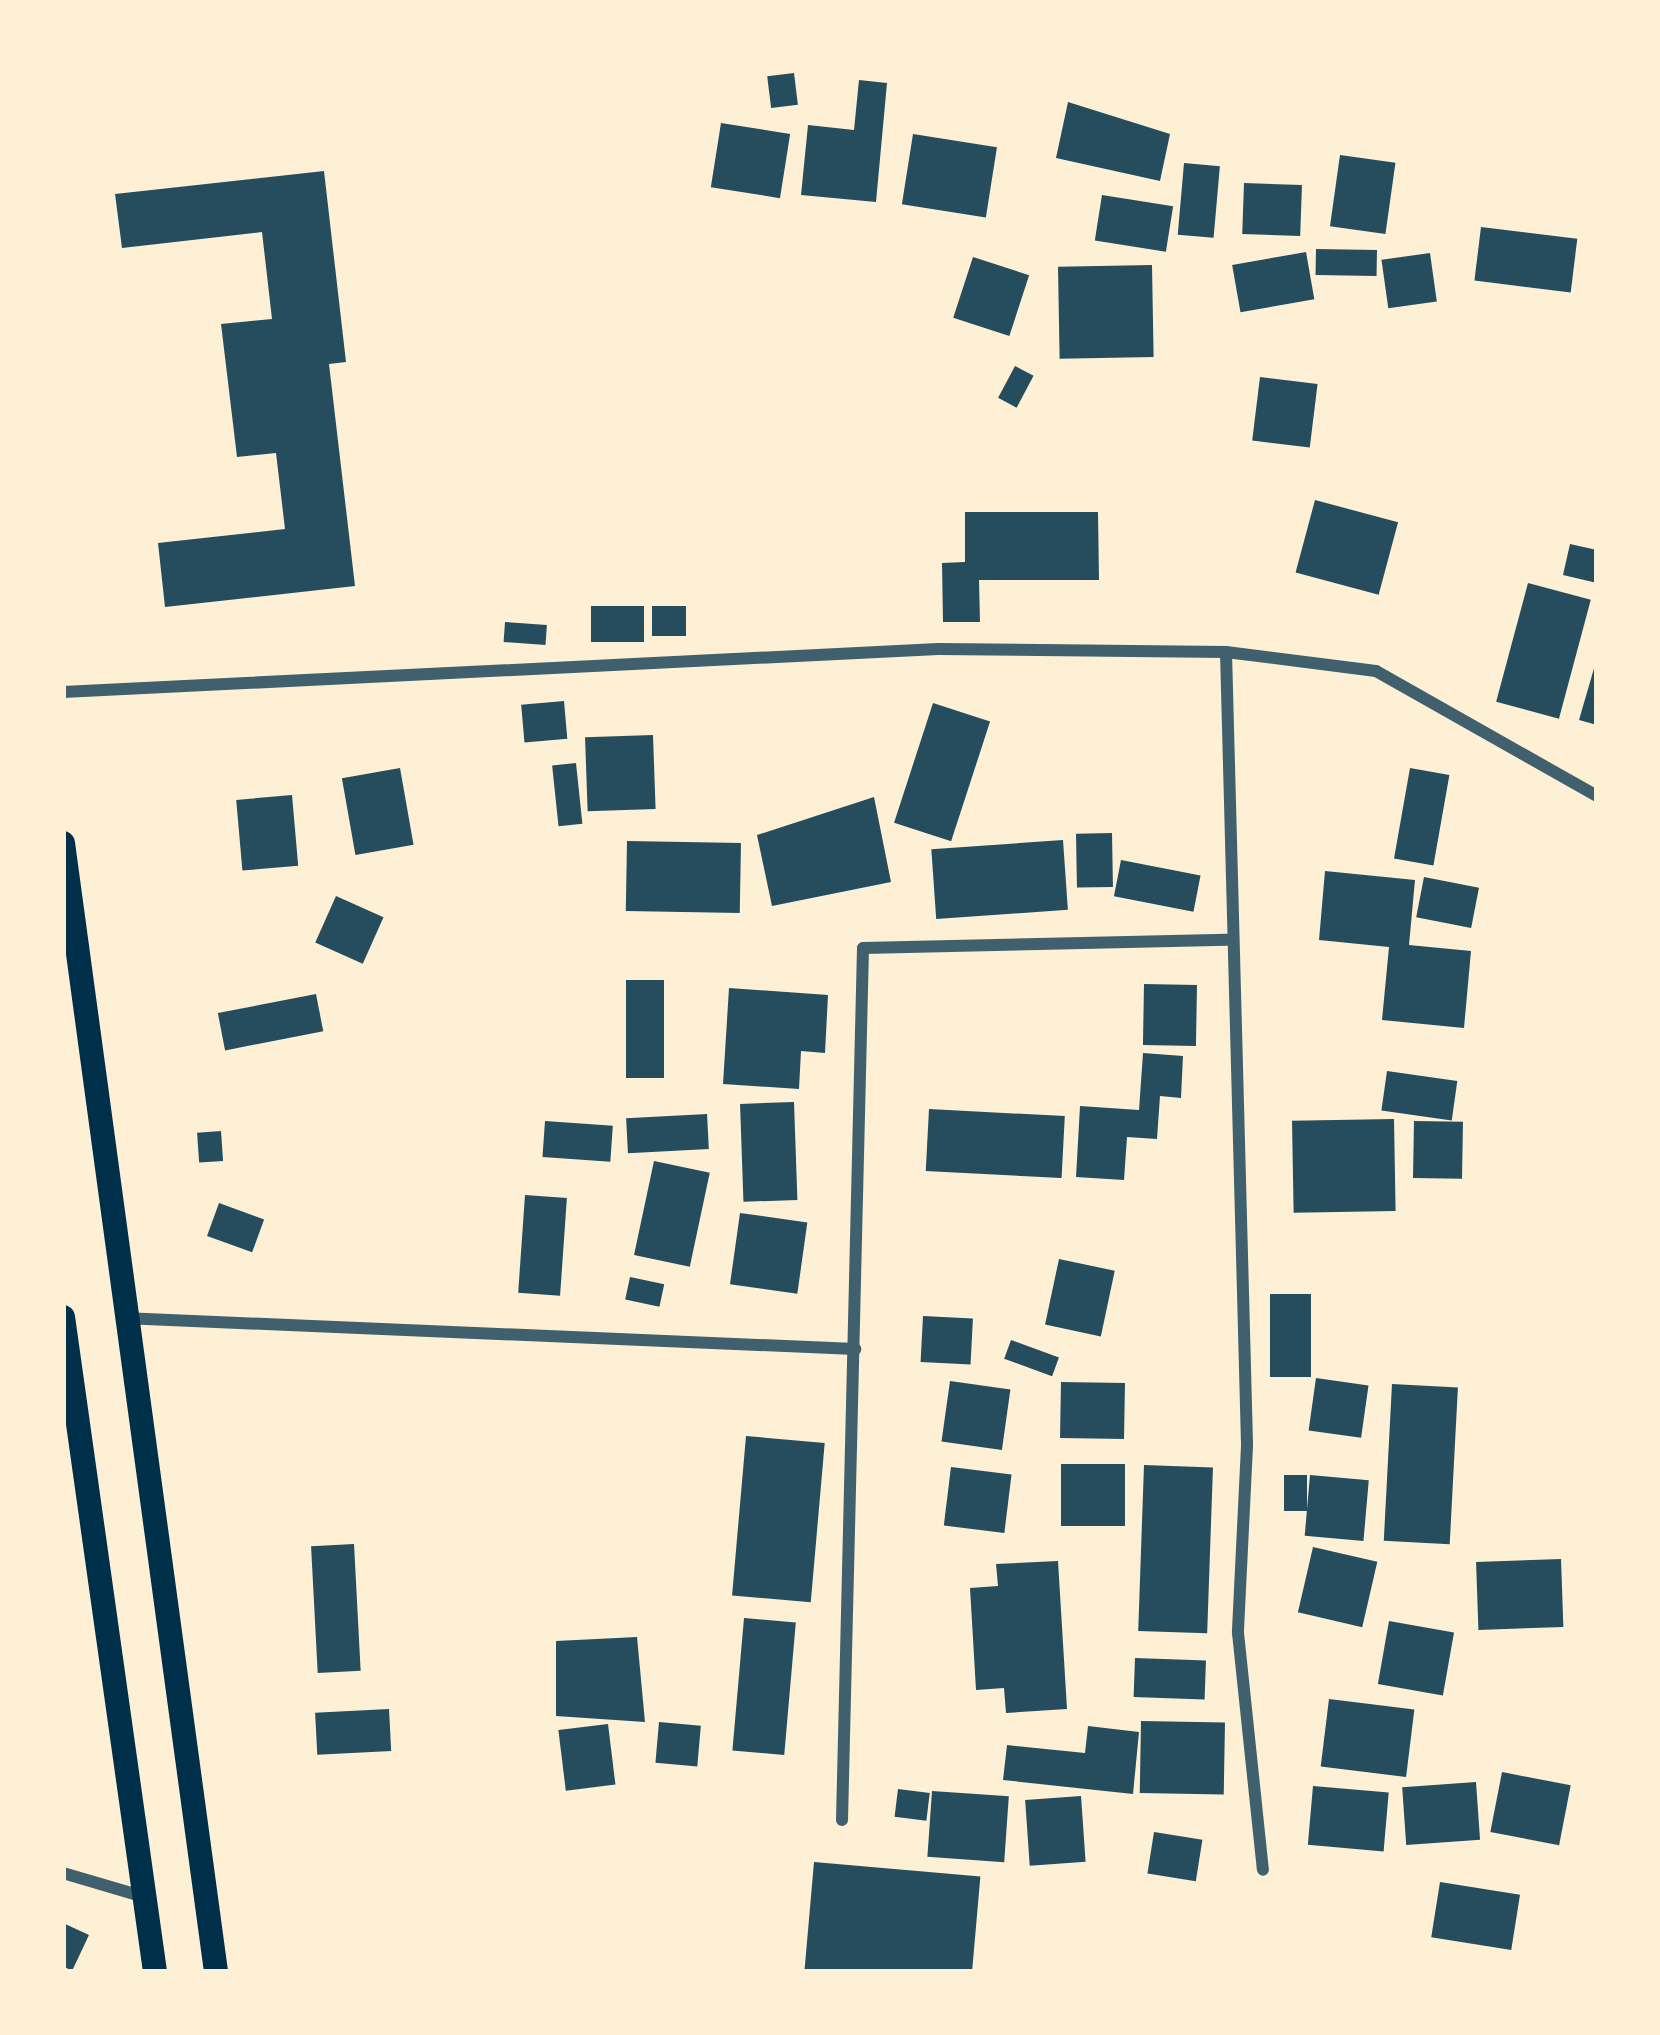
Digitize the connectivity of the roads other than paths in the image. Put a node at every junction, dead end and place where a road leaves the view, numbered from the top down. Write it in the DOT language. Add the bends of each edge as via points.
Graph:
graph roads {
  1 [pos="1226,652"];
  2 [pos="63,692"];
  3 [pos="1597,796"];
  4 [pos="63,843"];
  5 [pos="1227,940"];
  6 [pos="63,1317"];
  7 [pos="122,1318"];
  8 [pos="855,1349"];
  9 [pos="842,1820"];
  10 [pos="1263,1870"];
  11 [pos="63,1873"];
  12 [pos="141,1896"];
  13 [pos="155,1972"];
  14 [pos="216,1972"];
  1 -- 2 [label="street" via="938,649"];
  1 -- 3 [label="street" via="1376,671"];
  1 -- 5 [label="street"];
  4 -- 7 [label="main road"];
  5 -- 8 [label="street" via="863,949"];
  5 -- 10 [label="street" via="1247,1446 1238,1633"];
  6 -- 12 [label="main road"];
  7 -- 8 [label="street"];
  7 -- 14 [label="main road"];
  8 -- 9 [label="street"];
  11 -- 12 [label="street"];
  12 -- 13 [label="main road"];
}
